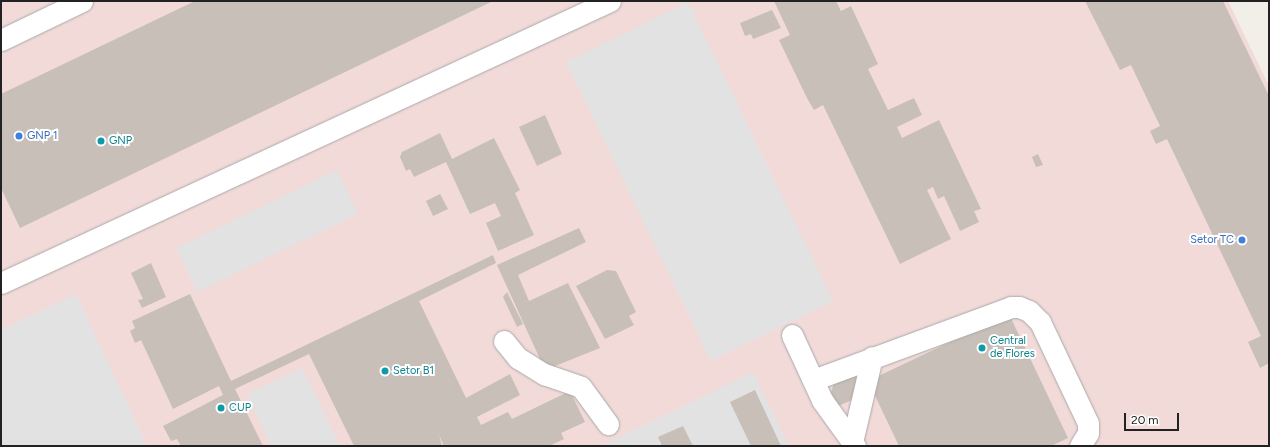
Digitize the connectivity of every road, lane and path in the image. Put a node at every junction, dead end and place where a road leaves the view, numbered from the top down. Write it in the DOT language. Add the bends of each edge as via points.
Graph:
graph roads {
  1 [pos="82,1"];
  2 [pos="610,1"];
  3 [pos="1,40"];
  4 [pos="1,283"];
  5 [pos="792,335"];
  6 [pos="504,341"];
  7 [pos="872,357"];
  8 [pos="813,380"];
  9 [pos="608,424"];
  10 [pos="854,444"];
  11 [pos="1080,446"];
  1 -- 3 [label="lane"];
  2 -- 4 [label="lane"];
  5 -- 8 [label="lane"];
  6 -- 9 [label="lane" via="518,358 544,374 581,387"];
  7 -- 8 [label="lane"];
  7 -- 10 [label="lane"];
  7 -- 11 [label="lane" via="1011,307 1029,311 1040,322 1088,423 1088,434"];
  8 -- 10 [label="lane" via="822,400"];
}
